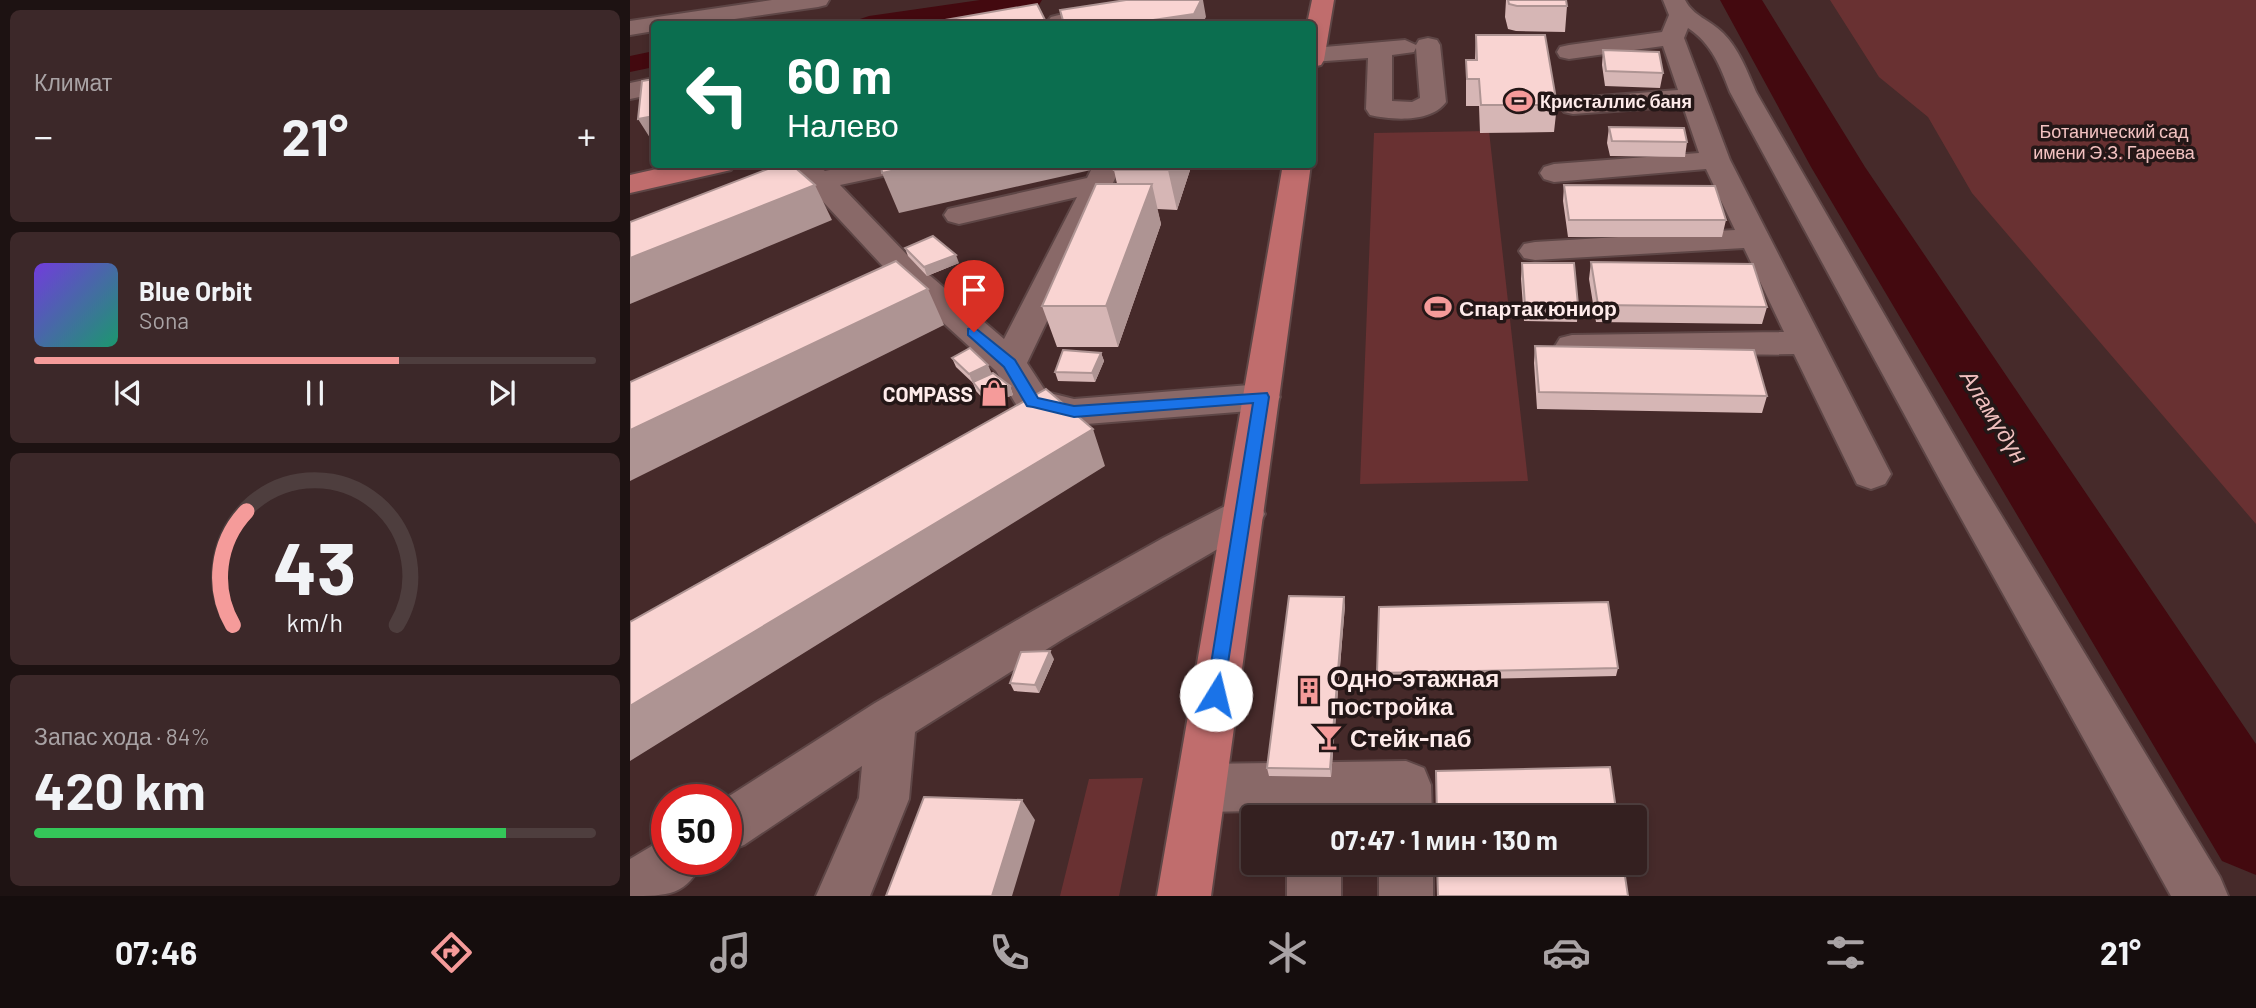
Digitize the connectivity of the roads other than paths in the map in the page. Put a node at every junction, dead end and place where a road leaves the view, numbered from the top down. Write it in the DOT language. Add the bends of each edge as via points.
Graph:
graph roads {
  1 [pos="818,0"];
  2 [pos="1179,0"];
  3 [pos="1323,0"];
  4 [pos="1676,18"];
  5 [pos="677,21"];
  6 [pos="1070,21"];
  7 [pos="651,25"];
  8 [pos="630,28"];
  9 [pos="1316,37"];
  10 [pos="1316,48"];
  11 [pos="1380,49"];
  12 [pos="1569,52"];
  13 [pos="651,87"];
  14 [pos="630,91"];
  15 [pos="1693,97"];
  16 [pos="1573,106"];
  17 [pos="1716,160"];
  18 [pos="703,168"];
  19 [pos="860,168"];
  20 [pos="1296,168"];
  21 [pos="808,173"];
  22 [pos="1554,173"];
  23 [pos="1102,174"];
  24 [pos="630,184"];
  25 [pos="782,196"];
  26 [pos="958,215"];
  27 [pos="1754,238"];
  28 [pos="1535,251"];
  29 [pos="1806,343"];
  30 [pos="1572,346"];
  31 [pos="1009,363"];
  32 [pos="1262,397"];
  33 [pos="1033,402"];
  34 [pos="997,422"];
  35 [pos="1871,474"];
  36 [pos="1245,514"];
  37 [pos="892,718"];
  38 [pos="1201,789"];
  39 [pos="1313,803"];
  40 [pos="1406,805"];
  41 [pos="742,816"];
  42 [pos="653,875"];
  43 [pos="1314,875"];
  44 [pos="1406,875"];
  45 [pos="630,890"];
  46 [pos="843,896"];
  47 [pos="1184,896"];
  48 [pos="1314,896"];
  49 [pos="1406,896"];
  50 [pos="2201,896"];
  1 -- 5 [label="street"];
  2 -- 6 [label="street"];
  3 -- 9 [label="main road"];
  4 -- 12 [label="street"];
  4 -- 15 [label="street"];
  4 -- 50 [label="street" via="1702,24 1727,51 1743,92 1955,470"];
  7 -- 8 [label="street"];
  10 -- 11 [label="street"];
  11 -- 11 [label="street" via="1379,109 1416,110 1433,103 1439,44"];
  13 -- 14 [label="street"];
  15 -- 16 [label="street"];
  15 -- 17 [label="street"];
  17 -- 22 [label="street"];
  17 -- 27 [label="street"];
  18 -- 24 [label="main road"];
  19 -- 21 [label="street"];
  20 -- 32 [label="main road"];
  21 -- 25 [label="street"];
  21 -- 31 [label="street" via="889,274"];
  23 -- 26 [label="street"];
  23 -- 31 [label="street"];
  27 -- 28 [label="street"];
  27 -- 29 [label="street"];
  29 -- 30 [label="street"];
  29 -- 35 [label="street"];
  31 -- 33 [label="street"];
  32 -- 33 [label="street" via="1074,412"];
  32 -- 36 [label="main road"];
  33 -- 34 [label="street"];
  36 -- 37 [label="street" via="1126,577"];
  36 -- 38 [label="main road"];
  37 -- 41 [label="street"];
  37 -- 46 [label="street" via="884,799"];
  38 -- 39 [label="street"];
  38 -- 47 [label="main road"];
  39 -- 40 [label="street" via="1406,785"];
  42 -- 45 [label="street"];
  43 -- 48 [label="street"];
  44 -- 49 [label="street"];
}
